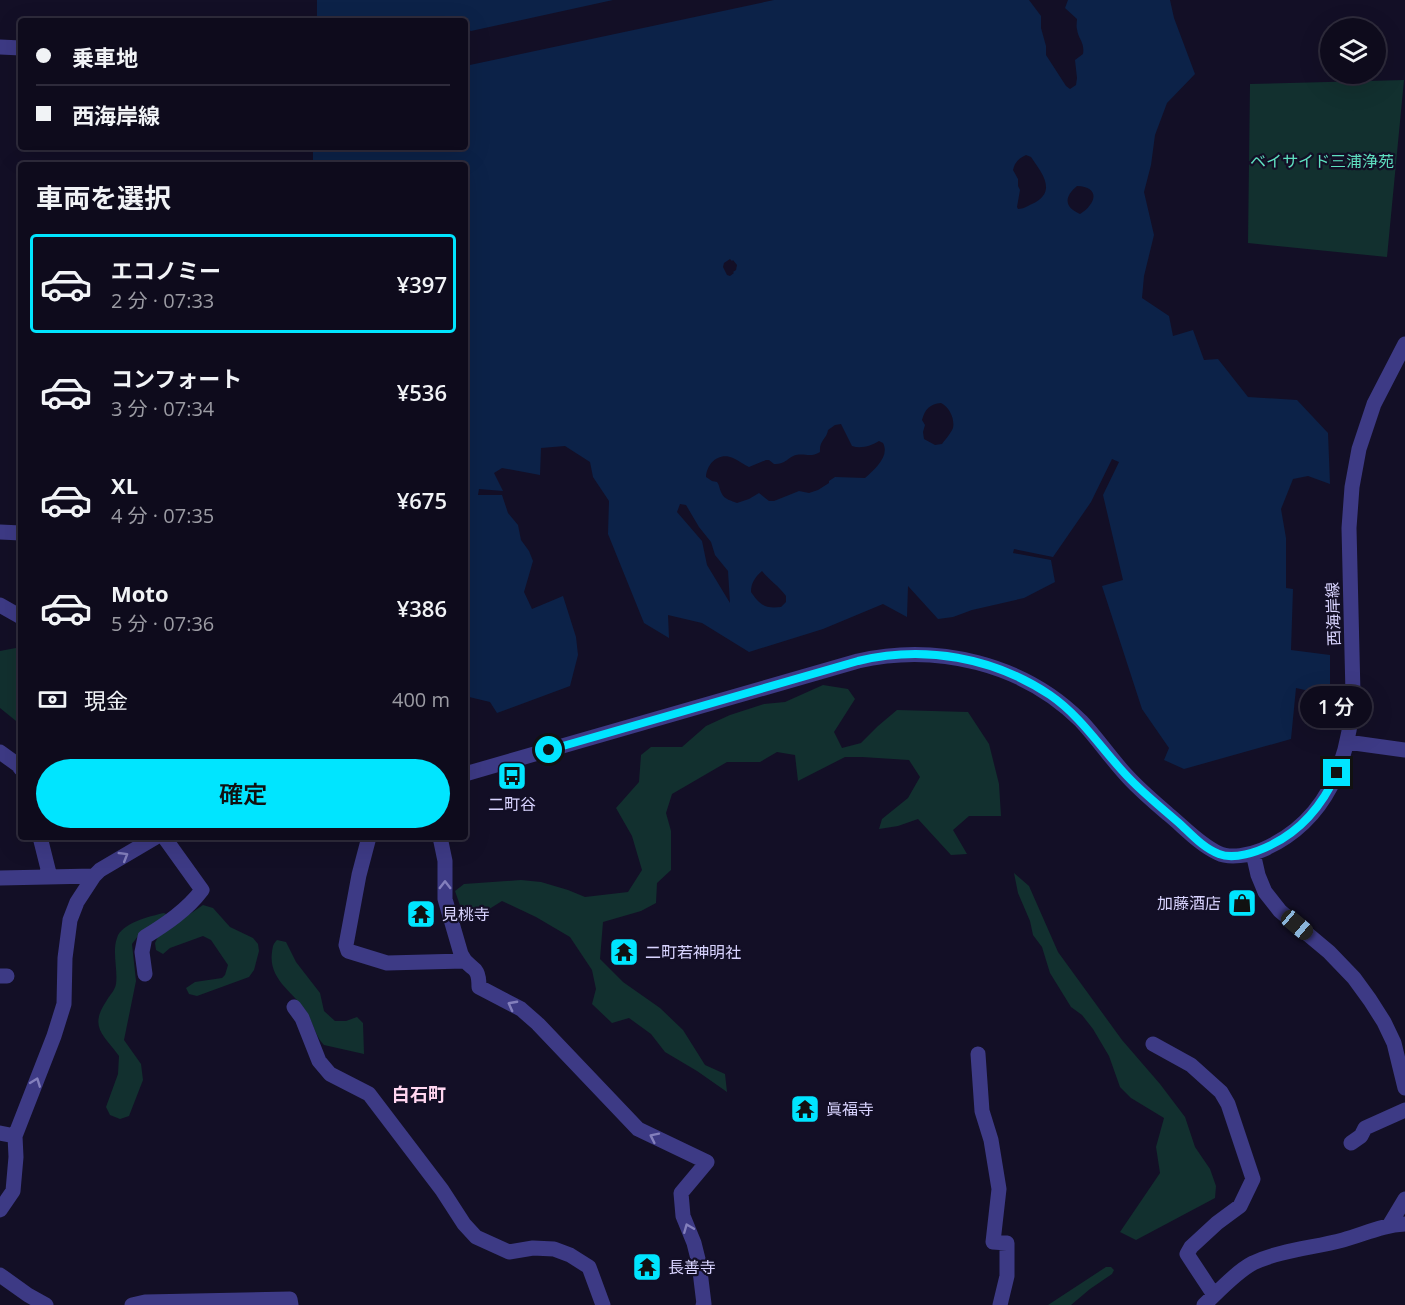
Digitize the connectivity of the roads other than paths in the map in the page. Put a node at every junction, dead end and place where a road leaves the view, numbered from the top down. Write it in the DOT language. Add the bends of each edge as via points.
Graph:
graph roads {
  1 [pos="0,47"];
  2 [pos="18,48"];
  3 [pos="1405,344"];
  4 [pos="0,532"];
  5 [pos="18,533"];
  6 [pos="0,604"];
  7 [pos="18,615"];
  8 [pos="1347,742"];
  9 [pos="1405,750"];
  10 [pos="0,752"];
  11 [pos="18,765"];
  12 [pos="468,773"];
  13 [pos="41,840"];
  14 [pos="151,840"];
  15 [pos="166,840"];
  16 [pos="368,840"];
  17 [pos="441,840"];
  18 [pos="1253,853"];
  19 [pos="94,876"];
  20 [pos="50,877"];
  21 [pos="0,878"];
  22 [pos="464,961"];
  23 [pos="145,974"];
  24 [pos="294,1007"];
  25 [pos="1153,1044"];
  26 [pos="978,1054"];
  27 [pos="1405,1088"];
  28 [pos="1405,1110"];
  29 [pos="8,1135"];
  30 [pos="1352,1143"];
  31 [pos="1405,1198"];
  32 [pos="0,1210"];
  33 [pos="1398,1224"];
  34 [pos="0,1275"];
  35 [pos="1209,1300"];
  36 [pos="46,1305"];
  37 [pos="132,1305"];
  38 [pos="291,1305"];
  39 [pos="603,1305"];
  40 [pos="703,1305"];
  41 [pos="1000,1305"];
  1 -- 2 [label="street"];
  3 -- 8 [label="street, 西海岸線" via="1374,404 1352,487 1349,528 1353,694"];
  4 -- 5 [label="street"];
  6 -- 7 [label="street"];
  8 -- 9 [label="street"];
  8 -- 18 [label="street, 西海岸線" via="1335,780 1317,809 1290,835"];
  10 -- 11 [label="street"];
  12 -- 18 [label="street, 西海岸線" via="858,661 893,655 939,655 985,664 1039,688 1077,717 1128,778 1204,845 1220,855"];
  13 -- 20 [label="street"];
  19 -- 14 [label="street, one-way"];
  15 -- 23 [label="street" via="202,890 145,937"];
  16 -- 22 [label="street" via="346,945 348,951 387,963"];
  22 -- 17 [label="street, one-way" via="445,899"];
  18 -- 27 [label="street" via="1264,892 1280,911 1329,952 1370,1000 1394,1043"];
  19 -- 20 [label="street"];
  29 -- 19 [label="street, one-way" via="54,1036 64,1004 70,920"];
  20 -- 21 [label="street"];
  40 -- 22 [label="street, one-way" via="699,1263 683,1216 681,1193 707,1162 638,1129 538,1024 521,1009 479,987 476,969"];
  24 -- 39 [label="street" via="319,1061 330,1074 369,1094 476,1237 509,1252 554,1249 570,1255 589,1267"];
  25 -- 35 [label="street" via="1191,1065 1221,1092 1253,1179 1240,1206 1186,1254"];
  26 -- 41 [label="street" via="982,1111 999,1189 993,1242 1007,1243 1008,1276"];
  28 -- 30 [label="street" via="1365,1128"];
  29 -- 32 [label="street" via="15,1157 13,1191"];
  31 -- 33 [label="street"];
  33 -- 35 [label="street" via="1254,1263"];
  34 -- 36 [label="street"];
  37 -- 38 [label="street" via="290,1299"];
}
